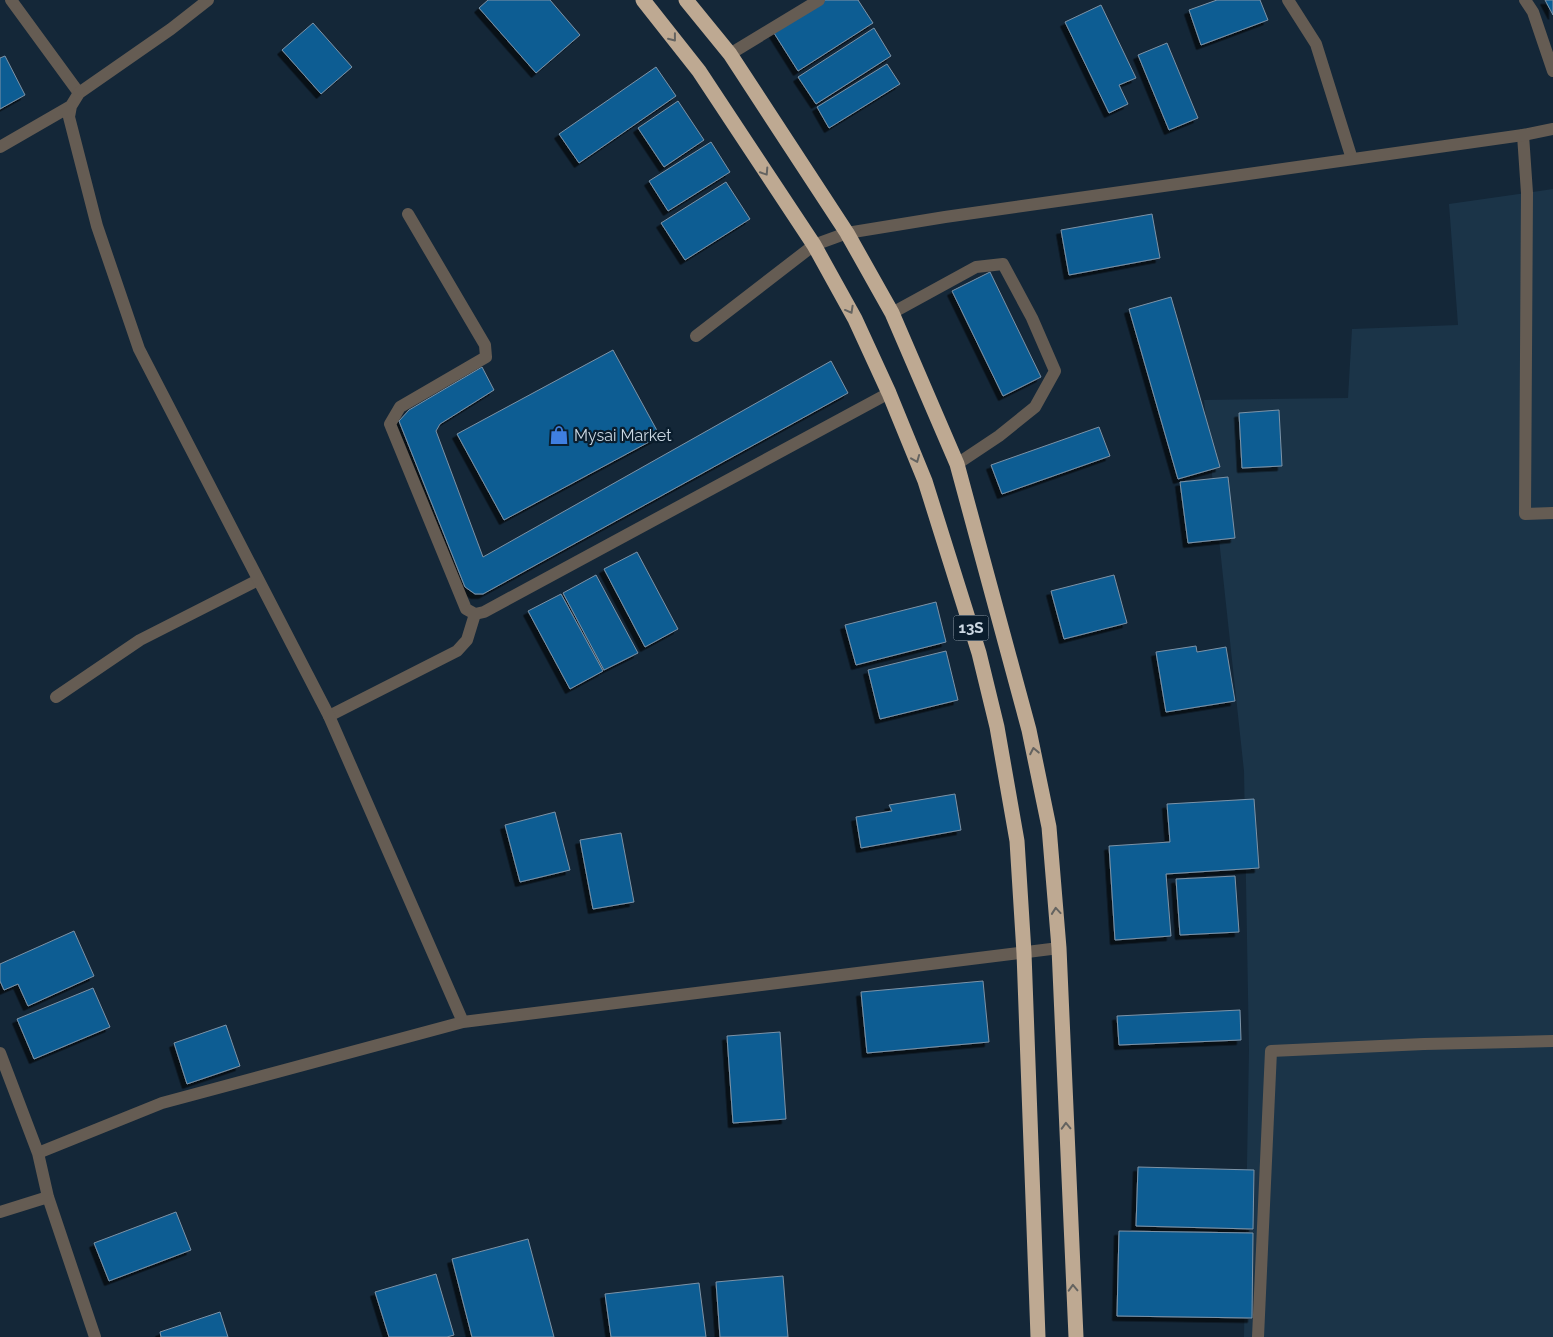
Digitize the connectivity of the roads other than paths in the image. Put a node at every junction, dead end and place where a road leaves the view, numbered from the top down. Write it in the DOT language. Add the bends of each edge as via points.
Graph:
graph roads {
  1 [pos="11,0"];
  2 [pos="208,0"];
  3 [pos="643,0"];
  4 [pos="686,0"];
  5 [pos="819,0"];
  6 [pos="1288,0"];
  7 [pos="1525,0"];
  8 [pos="730,54"];
  9 [pos="1553,71"];
  10 [pos="79,93"];
  11 [pos="71,106"];
  12 [pos="1553,129"];
  13 [pos="1523,136"];
  14 [pos="0,147"];
  15 [pos="1352,159"];
  16 [pos="408,214"];
  17 [pos="847,233"];
  18 [pos="814,245"];
  19 [pos="892,313"];
  20 [pos="696,336"];
  21 [pos="889,392"];
  22 [pos="957,464"];
  23 [pos="1553,514"];
  24 [pos="258,580"];
  25 [pos="475,614"];
  26 [pos="56,697"];
  27 [pos="329,716"];
  28 [pos="1059,948"];
  29 [pos="1024,953"];
  30 [pos="463,1022"];
  31 [pos="1553,1040"];
  32 [pos="0,1053"];
  33 [pos="38,1154"];
  34 [pos="48,1197"];
  35 [pos="0,1212"];
  36 [pos="95,1337"];
  37 [pos="1038,1337"];
  38 [pos="1076,1337"];
  39 [pos="1258,1337"];
  1 -- 10 [label="street"];
  2 -- 10 [label="street" via="171,30"];
  3 -- 18 [label="highway, 13S, one-way" via="699,71"];
  4 -- 8 [label="highway, 13S"];
  5 -- 8 [label="street"];
  6 -- 15 [label="street" via="1316,44"];
  7 -- 9 [label="street" via="1533,12"];
  8 -- 17 [label="highway, 13S"];
  10 -- 11 [label="street"];
  11 -- 14 [label="street"];
  11 -- 24 [label="street" via="69,117 97,226 139,349"];
  12 -- 13 [label="street"];
  13 -- 15 [label="street"];
  13 -- 23 [label="street" via="1527,193 1525,514"];
  15 -- 17 [label="street"];
  16 -- 25 [label="street" via="485,346 486,357 400,407 390,424 466,609"];
  17 -- 18 [label="street"];
  17 -- 19 [label="highway, 13S"];
  18 -- 20 [label="street"];
  18 -- 21 [label="highway, 13S, one-way"];
  19 -- 22 [label="highway, 13S"];
  19 -- 22 [label="street" via="976,267 1003,264 1055,370 1035,406 999,436"];
  21 -- 25 [label="street"];
  21 -- 29 [label="highway, 13S, one-way" via="925,481 979,653 997,727 1017,841"];
  28 -- 22 [label="highway, 13S, one-way" via="1049,827 1029,730"];
  24 -- 26 [label="street" via="140,640"];
  24 -- 27 [label="street"];
  25 -- 27 [label="street" via="467,640 457,651"];
  27 -- 30 [label="street"];
  28 -- 29 [label="street"];
  38 -- 28 [label="highway, 13S, one-way"];
  29 -- 30 [label="street"];
  29 -- 37 [label="highway, 13S"];
  30 -- 33 [label="street" via="162,1103"];
  31 -- 39 [label="street" via="1271,1051"];
  32 -- 33 [label="street"];
  33 -- 34 [label="street"];
  34 -- 35 [label="street"];
  34 -- 36 [label="street"];
}
